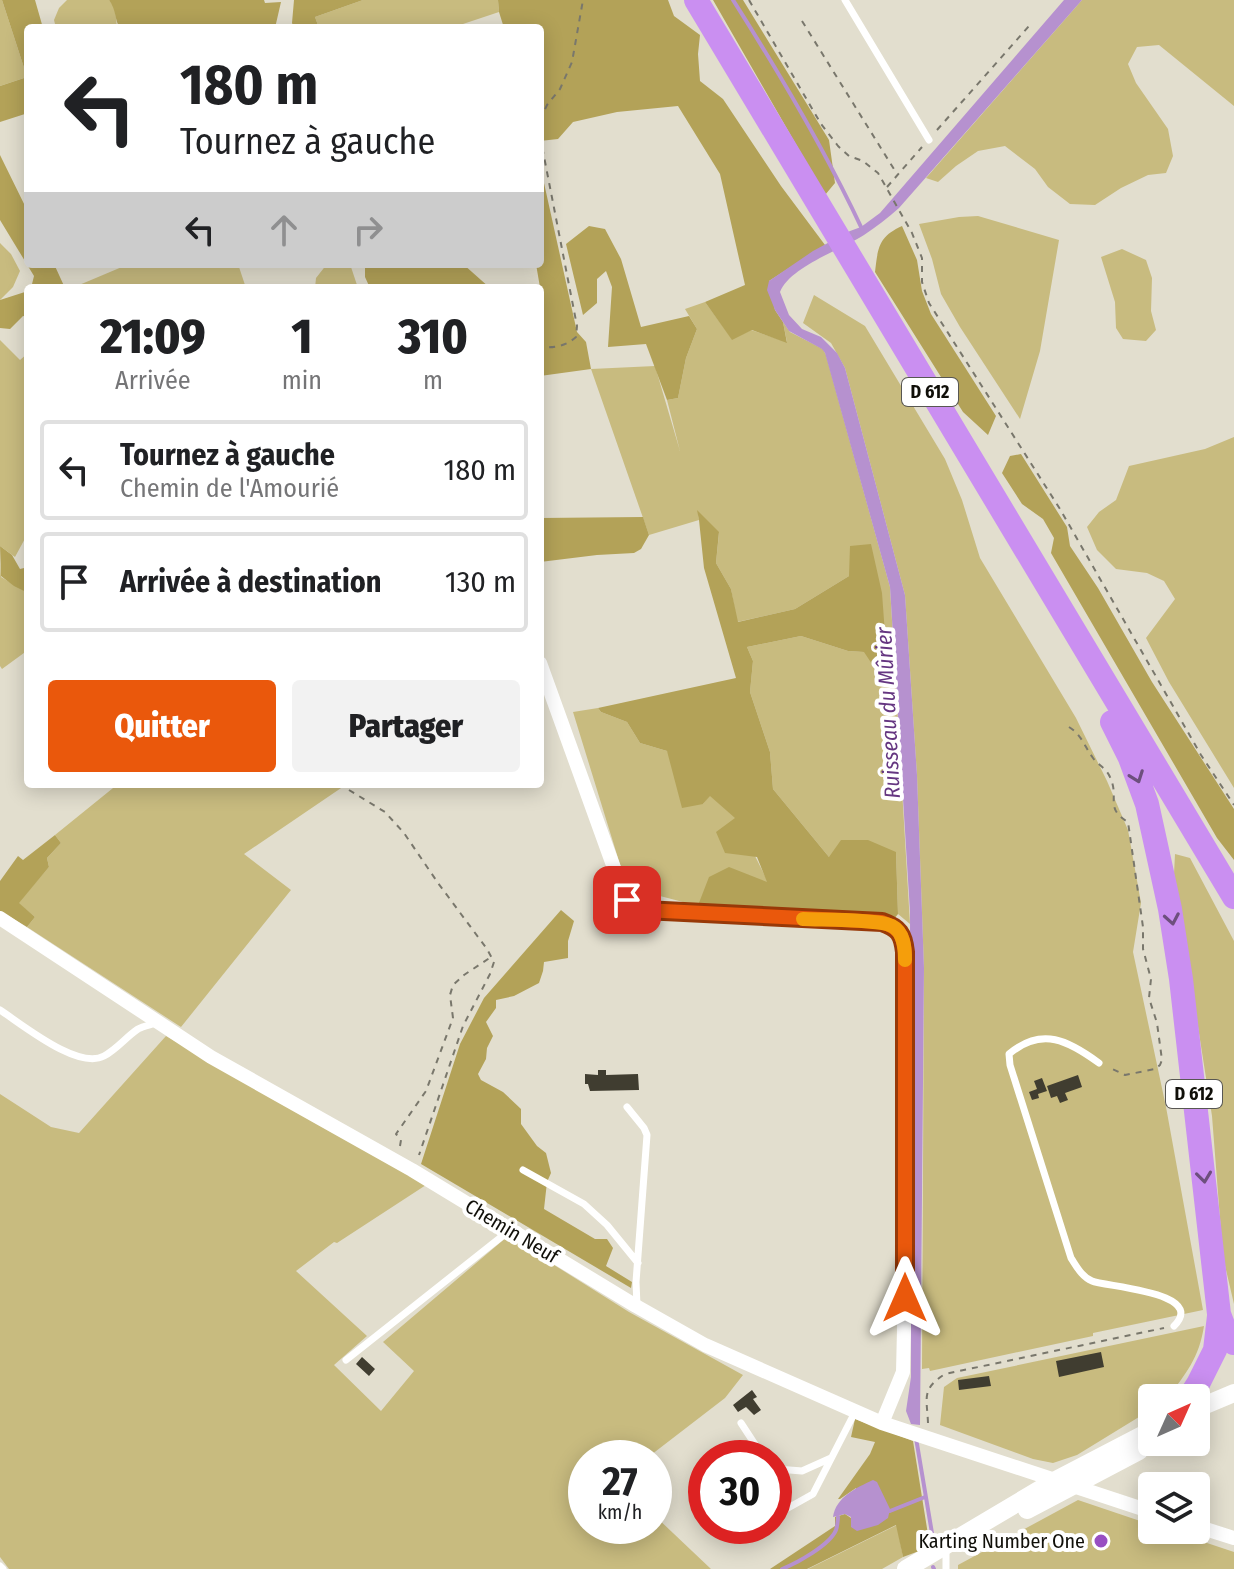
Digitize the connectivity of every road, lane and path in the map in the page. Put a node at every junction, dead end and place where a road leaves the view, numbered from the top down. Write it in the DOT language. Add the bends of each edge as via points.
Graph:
graph roads {
  1 [pos="583,0"];
  2 [pos="696,0"];
  3 [pos="749,0"];
  4 [pos="845,0"];
  5 [pos="802,21"];
  6 [pos="1029,26"];
  7 [pos="544,111"];
  8 [pos="929,140"];
  9 [pos="544,157"];
  10 [pos="898,175"];
  11 [pos="886,188"];
  12 [pos="544,348"];
  13 [pos="1028,556"];
  14 [pos="1081,642"];
  15 [pos="544,674"];
  16 [pos="1069,727"];
  17 [pos="349,790"];
  18 [pos="1234,805"];
  19 [pos="1234,876"];
  20 [pos="1234,897"];
  21 [pos="0,918"];
  22 [pos="491,957"];
  23 [pos="0,1010"];
  24 [pos="158,1022"];
  25 [pos="1099,1063"];
  26 [pos="627,1107"];
  27 [pos="398,1163"];
  28 [pos="523,1170"];
  29 [pos="414,1172"];
  30 [pos="510,1230"];
  31 [pos="638,1263"];
  32 [pos="637,1306"];
  33 [pos="1219,1314"];
  34 [pos="1174,1326"];
  35 [pos="1234,1343"];
  36 [pos="346,1360"];
  37 [pos="1198,1384"];
  38 [pos="1234,1393"];
  39 [pos="1210,1403"];
  40 [pos="1234,1406"];
  41 [pos="855,1412"];
  42 [pos="1210,1416"];
  43 [pos="741,1423"];
  44 [pos="882,1423"];
  45 [pos="921,1434"];
  46 [pos="1138,1439"];
  47 [pos="752,1440"];
  48 [pos="1138,1450"];
  49 [pos="831,1458"];
  50 [pos="792,1470"];
  51 [pos="1064,1484"];
  52 [pos="792,1506"];
  53 [pos="1138,1508"];
  54 [pos="1210,1530"];
  55 [pos="1234,1538"];
  56 [pos="946,1561"];
  57 [pos="906,1569"];
  58 [pos="915,1569"];
  1 -- 7 [label="path" via="572,62"];
  2 -- 13 [label="highway, D 612"];
  3 -- 11 [label="path" via="821,124 849,156 878,173"];
  4 -- 8 [label="lane"];
  5 -- 10 [label="path"];
  6 -- 8 [label="path"];
  8 -- 10 [label="path"];
  9 -- 12 [label="path" via="577,326 569,343"];
  10 -- 11 [label="path"];
  11 -- 18 [label="path" via="922,258 929,303 1060,509"];
  13 -- 14 [label="highway, D 612"];
  13 -- 33 [label="highway, D 612, one-way" via="1130,758 1147,804 1181,979"];
  14 -- 19 [label="highway, D 612"];
  14 -- 20 [label="highway, D 612"];
  15 -- 44 [label="street" via="622,890 635,907 882,922 895,927 903,939 903,1372"];
  16 -- 25 [label="path" via="1105,769 1115,791 1114,810 1128,822 1151,979 1149,998 1161,1045 1162,1060 1155,1069 1125,1075"];
  17 -- 22 [label="path" via="385,812 404,833"];
  21 -- 24 [label="street, Chemin Neuf"];
  22 -- 27 [label="path" via="453,985 453,1018 426,1091 396,1134 401,1140"];
  22 -- 29 [label="path" via="490,974 463,1026"];
  23 -- 24 [label="lane" via="83,1059 99,1059 139,1028"];
  24 -- 27 [label="street, Chemin Neuf"];
  25 -- 34 [label="lane" via="1072,1045 1042,1037 1009,1054 1071,1258 1092,1281 1174,1300 1180,1312"];
  26 -- 31 [label="lane" via="647,1135"];
  27 -- 29 [label="street, Chemin Neuf"];
  28 -- 31 [label="lane" via="584,1204"];
  29 -- 30 [label="street, Chemin Neuf"];
  30 -- 32 [label="street, Chemin Neuf"];
  30 -- 36 [label="lane"];
  31 -- 32 [label="lane"];
  32 -- 41 [label="street, Chemin Neuf" via="705,1345"];
  33 -- 35 [label="highway, D 612"];
  33 -- 37 [label="highway, D 612" via="1215,1350"];
  34 -- 45 [label="path" via="945,1374 927,1393"];
  38 -- 39 [label="main road"];
  40 -- 42 [label="main road"];
  41 -- 44 [label="street, Chemin Neuf"];
  41 -- 49 [label="lane"];
  43 -- 47 [label="lane"];
  44 -- 45 [label="street, Chemin Neuf"];
  45 -- 51 [label="street, Chemin Neuf"];
  46 -- 51 [label="main road"];
  48 -- 51 [label="main road"];
  49 -- 50 [label="lane"];
  49 -- 52 [label="lane" via="813,1494"];
  51 -- 53 [label="street, Chemin Neuf"];
  51 -- 56 [label="main road"];
  51 -- 57 [label="main road"];
  54 -- 55 [label="street"];
  56 -- 58 [label="main road"];
}
